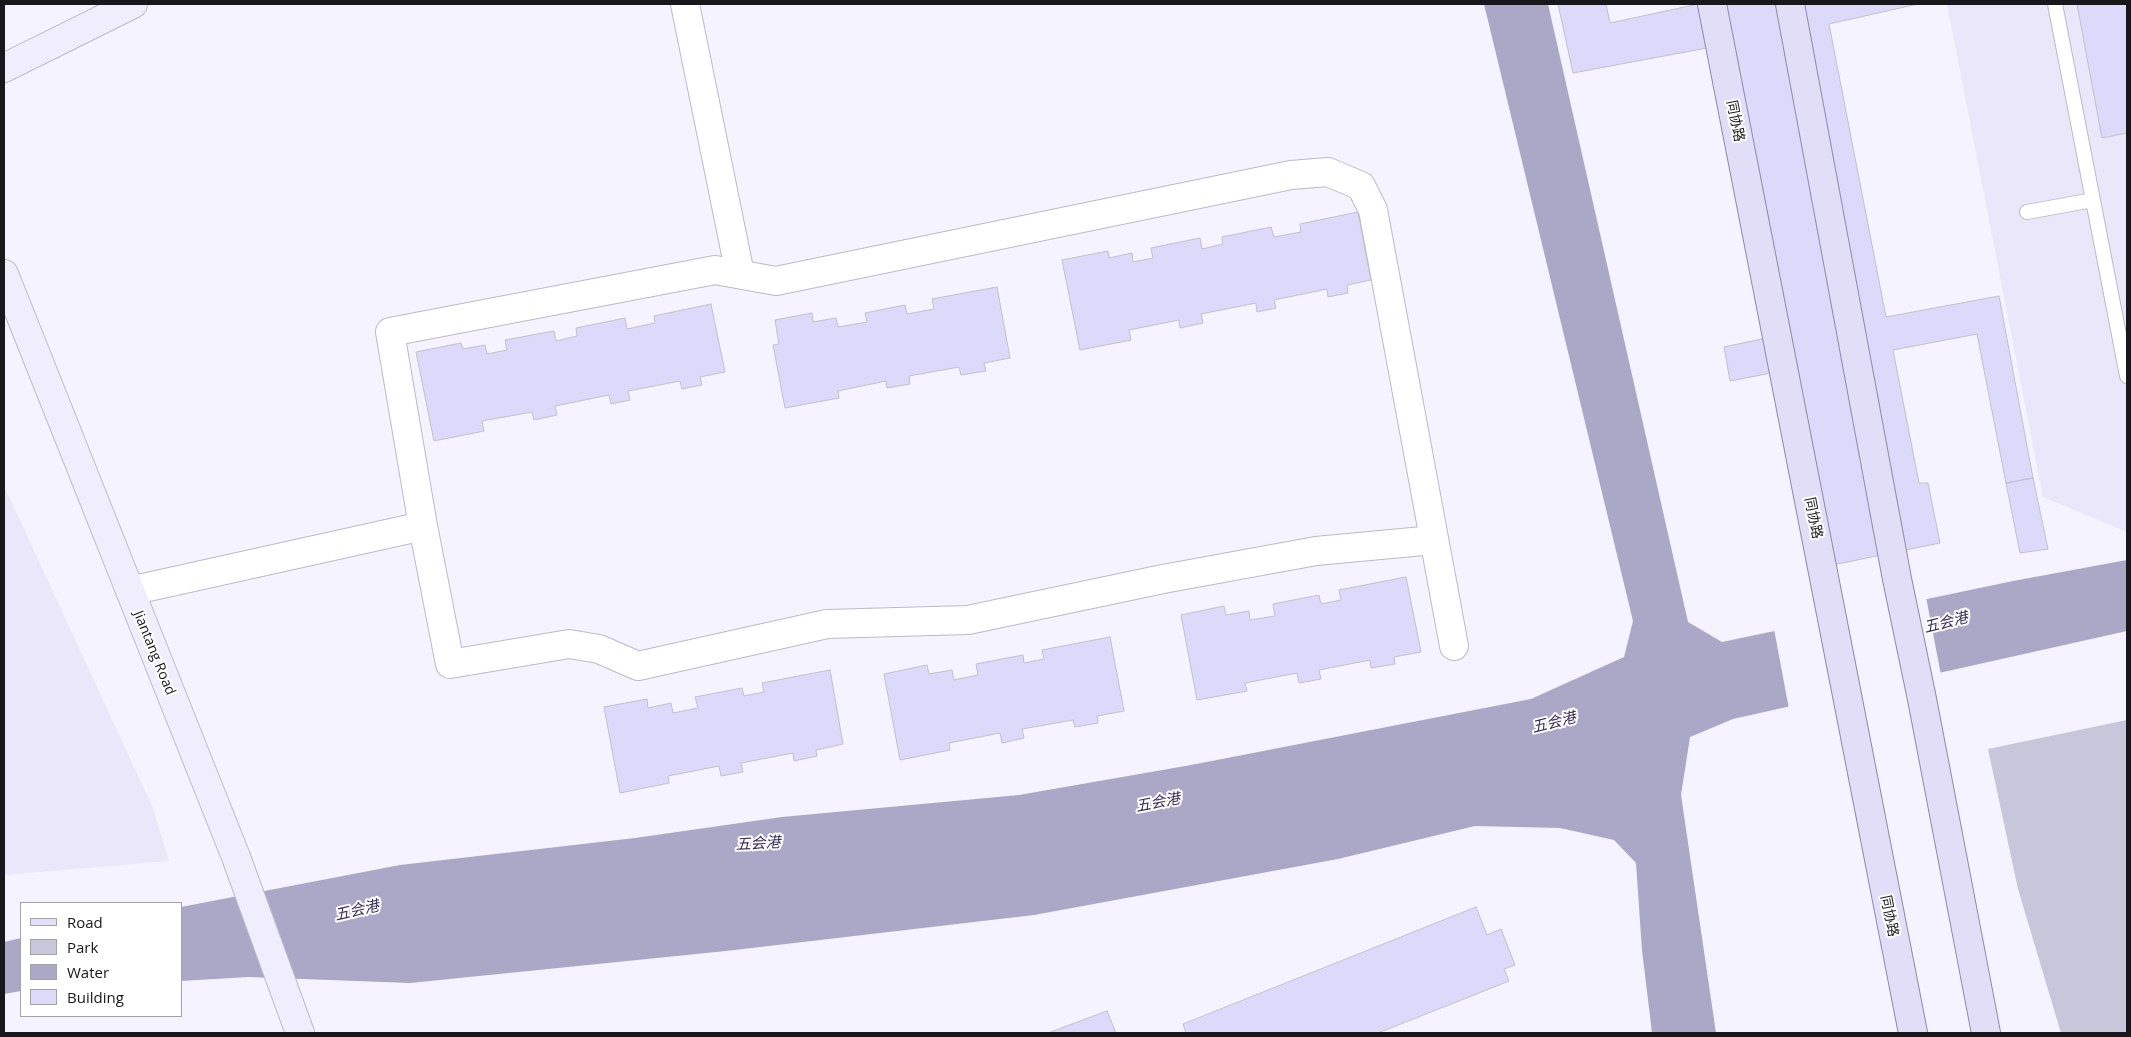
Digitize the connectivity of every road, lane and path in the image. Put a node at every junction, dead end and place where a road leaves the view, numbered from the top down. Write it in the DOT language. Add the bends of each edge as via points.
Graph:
graph roads {
  1 [pos="133,4"];
  2 [pos="685,4"];
  3 [pos="1712,4"];
  4 [pos="1790,4"];
  5 [pos="2055,4"];
  6 [pos="4,68"];
  7 [pos="2093,200"];
  8 [pos="2027,212"];
  9 [pos="4,274"];
  10 [pos="740,274"];
  11 [pos="2127,376"];
  12 [pos="423,526"];
  13 [pos="1434,540"];
  14 [pos="130,592"];
  15 [pos="1454,646"];
  16 [pos="298,1029"];
  17 [pos="1913,1033"];
  18 [pos="1986,1033"];
  1 -- 6 [label="street"];
  2 -- 10 [label="street"];
  3 -- 17 [label="main road, 同协路"];
  4 -- 18 [label="main road"];
  5 -- 7 [label="lane"];
  7 -- 8 [label="lane"];
  7 -- 11 [label="lane"];
  9 -- 14 [label="street, Jiantang Road"];
  10 -- 12 [label="street" via="715,270 390,332"];
  10 -- 13 [label="street" via="776,281 1291,175 1328,172 1361,186 1374,210"];
  12 -- 13 [label="street" via="450,664 569,644 599,649 638,666 827,624 968,620 1316,551"];
  12 -- 14 [label="street"];
  13 -- 15 [label="street"];
  14 -- 16 [label="street, Jiantang Road" via="236,857"];
}
